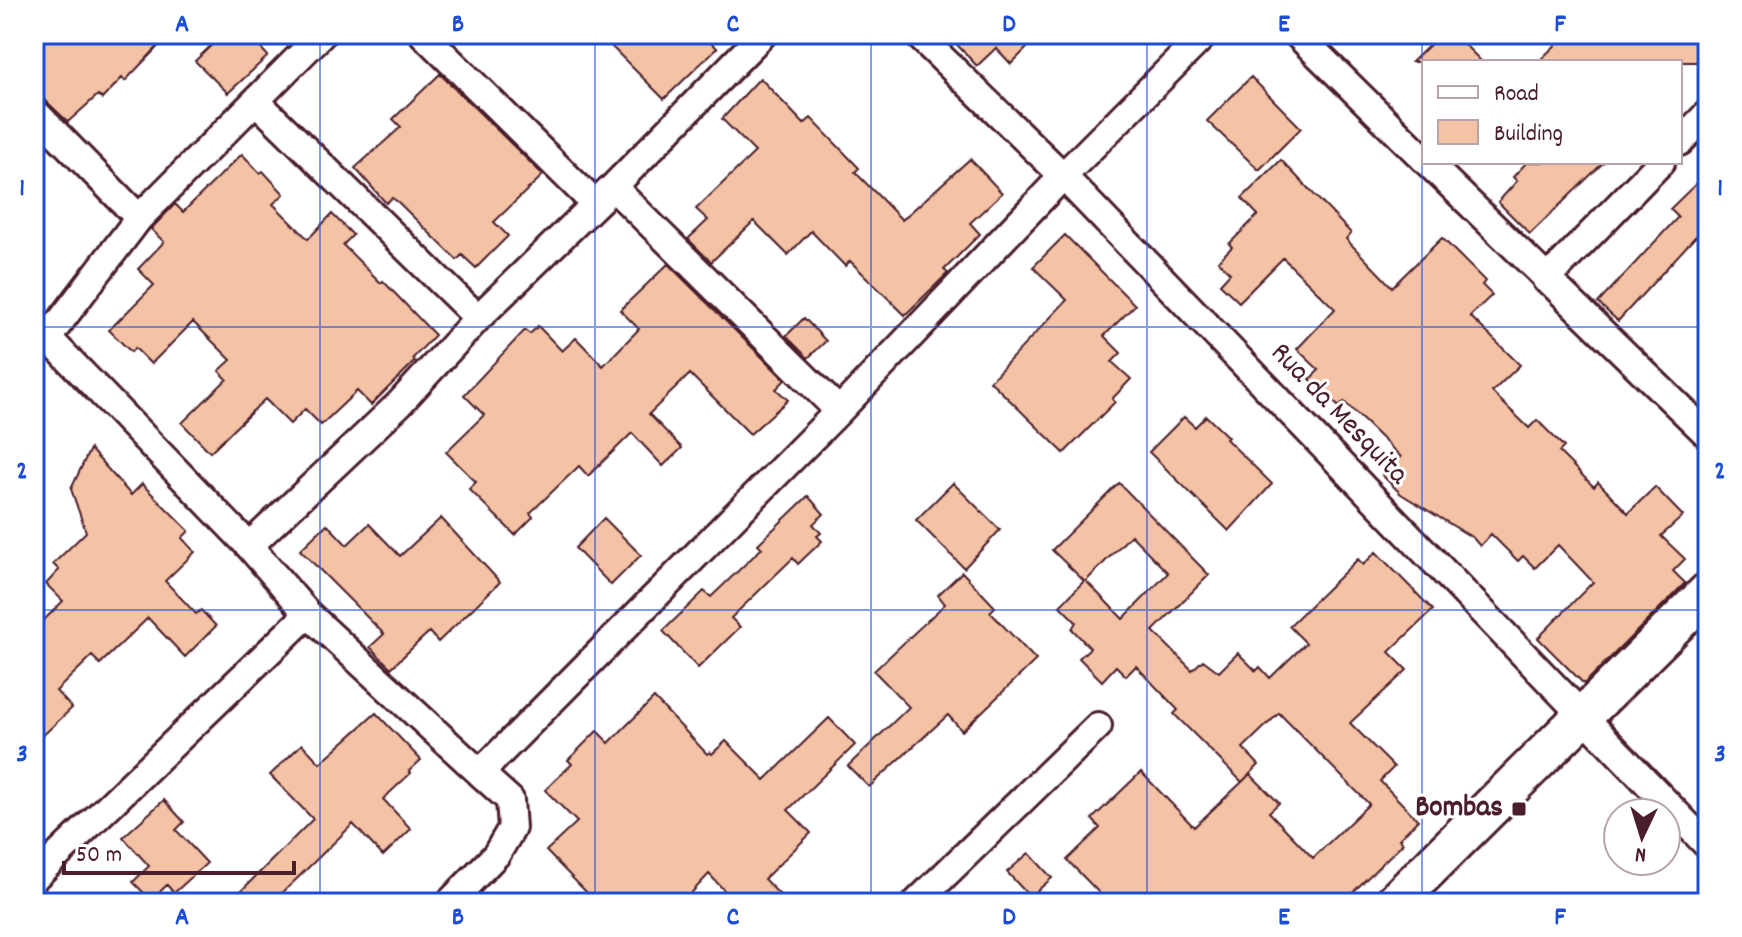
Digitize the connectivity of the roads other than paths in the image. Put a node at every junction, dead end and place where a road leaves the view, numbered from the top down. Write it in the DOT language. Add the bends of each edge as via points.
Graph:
graph roads {
  1 [pos="322,34"];
  2 [pos="423,34"];
  3 [pos="763,34"];
  4 [pos="917,34"];
  5 [pos="1205,34"];
  6 [pos="1297,34"];
  7 [pos="257,102"];
  8 [pos="34,111"];
  9 [pos="1708,113"];
  10 [pos="1682,140"];
  11 [pos="1422,158"];
  12 [pos="1428,164"];
  13 [pos="1659,164"];
  14 [pos="1063,176"];
  15 [pos="603,195"];
  16 [pos="139,218"];
  17 [pos="1546,280"];
  18 [pos="478,318"];
  19 [pos="41,347"];
  20 [pos="839,411"];
  21 [pos="1708,435"];
  22 [pos="249,546"];
  23 [pos="1708,592"];
  24 [pos="308,614"];
  25 [pos="1582,715"];
  26 [pos="1098,726"];
  27 [pos="480,773"];
  28 [pos="1708,846"];
  29 [pos="34,878"];
  30 [pos="449,903"];
  31 [pos="916,903"];
  32 [pos="1394,903"];
  1 -- 7 [label="street"];
  2 -- 15 [label="street"];
  3 -- 15 [label="street"];
  4 -- 14 [label="street, Rua da Mesquita"];
  5 -- 14 [label="street"];
  6 -- 11 [label="street"];
  7 -- 16 [label="street"];
  7 -- 18 [label="street"];
  8 -- 16 [label="street"];
  9 -- 10 [label="street"];
  12 -- 17 [label="street"];
  13 -- 17 [label="street"];
  14 -- 20 [label="street"];
  14 -- 25 [label="street, Rua da Mesquita"];
  15 -- 18 [label="street"];
  15 -- 20 [label="street"];
  16 -- 19 [label="street"];
  17 -- 21 [label="street"];
  18 -- 22 [label="street" via="399,404"];
  19 -- 22 [label="street"];
  20 -- 27 [label="street"];
  22 -- 24 [label="street"];
  23 -- 25 [label="street"];
  24 -- 27 [label="street"];
  24 -- 29 [label="street"];
  25 -- 28 [label="street, Rua da Mesquita"];
  25 -- 32 [label="street"];
  26 -- 31 [label="street"];
  27 -- 30 [label="street" via="510,800 512,828 496,855"];
}
